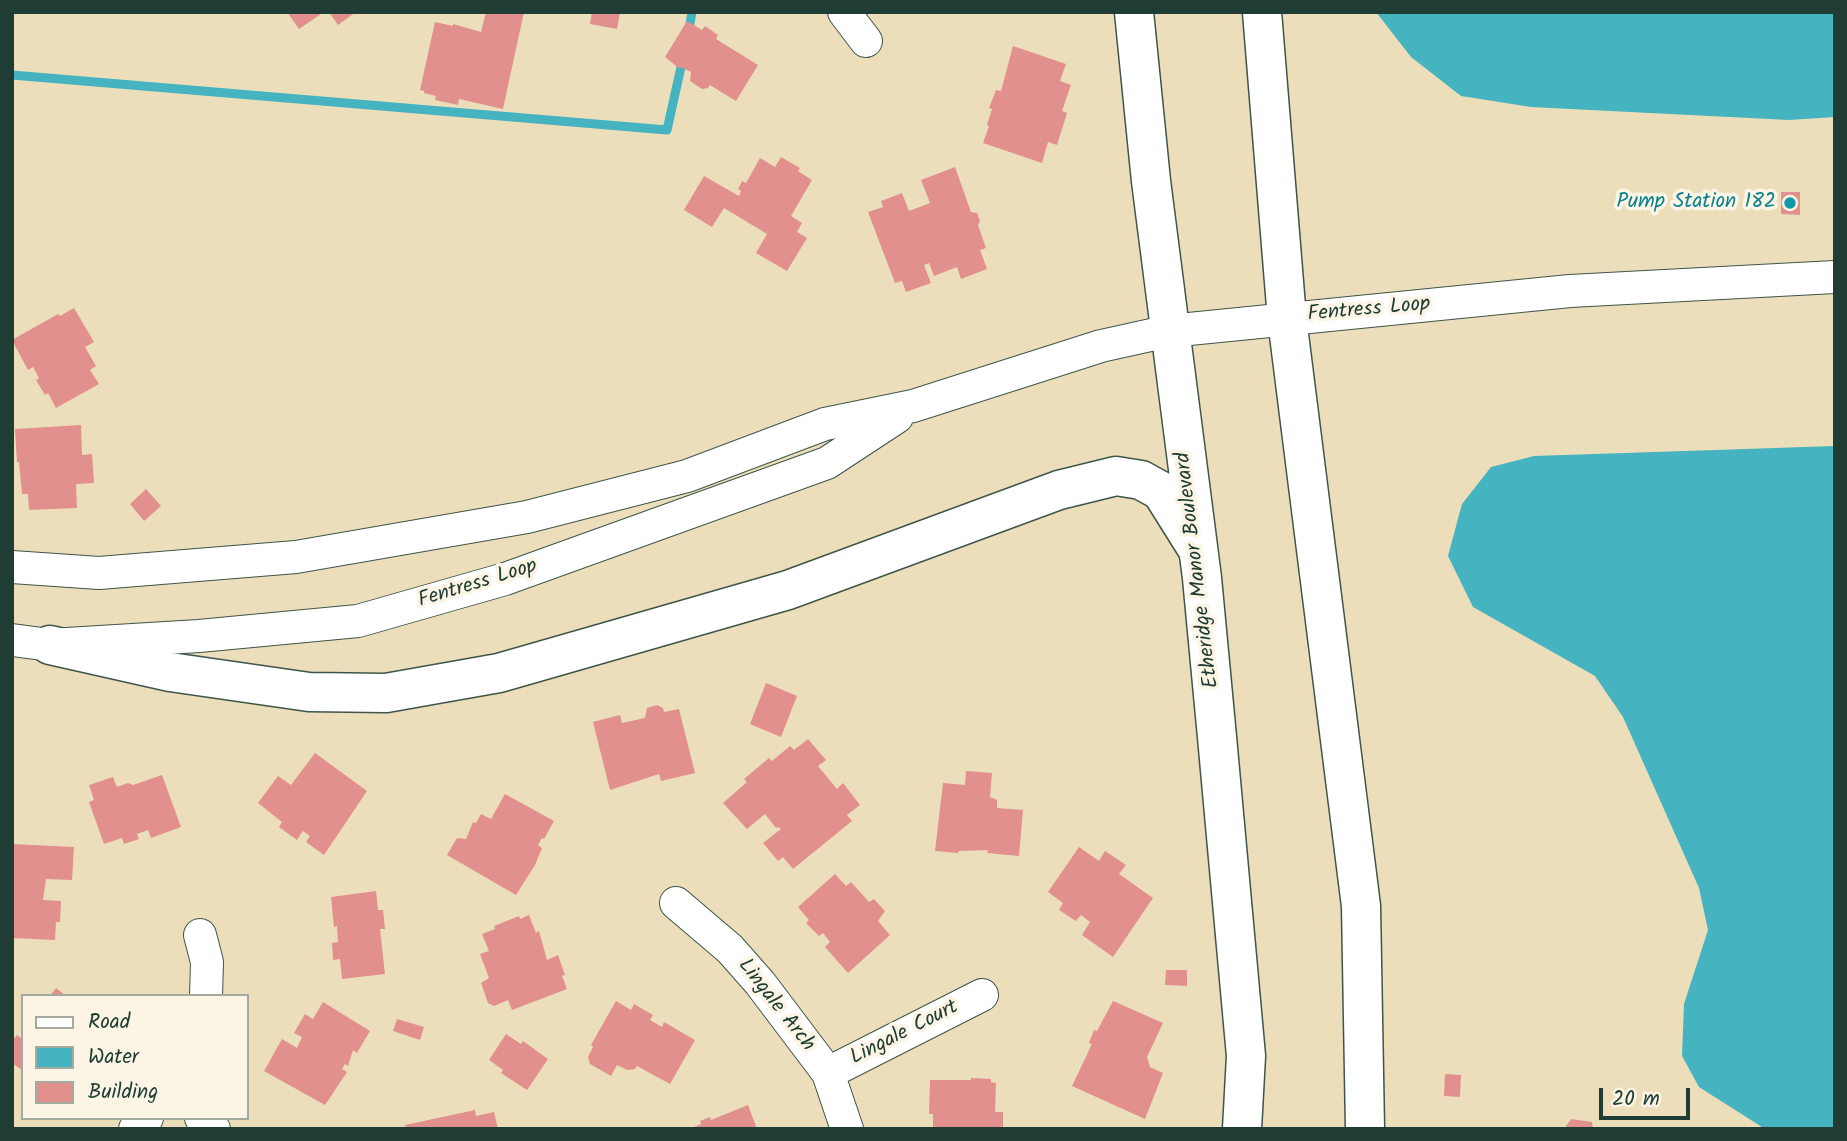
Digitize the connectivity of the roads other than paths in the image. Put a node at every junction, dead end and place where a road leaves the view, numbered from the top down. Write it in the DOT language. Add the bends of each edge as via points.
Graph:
graph roads {
  1 [pos="844,12"];
  2 [pos="1134,12"];
  3 [pos="1262,12"];
  4 [pos="866,41"];
  5 [pos="1835,277"];
  6 [pos="1287,319"];
  7 [pos="1170,331"];
  8 [pos="913,406"];
  9 [pos="1198,550"];
  10 [pos="12,567"];
  11 [pos="12,640"];
  12 [pos="50,645"];
  13 [pos="676,903"];
  14 [pos="200,935"];
  15 [pos="206,994"];
  16 [pos="982,995"];
  17 [pos="828,1073"];
  18 [pos="847,1129"];
  19 [pos="1242,1129"];
  20 [pos="1365,1129"];
  1 -- 4 [label="street"];
  2 -- 7 [label="main road, Etheridge Manor Boulevard"];
  3 -- 6 [label="main road"];
  5 -- 6 [label="street, Fentress Loop" via="1570,291"];
  6 -- 7 [label="street, Fentress Loop"];
  6 -- 20 [label="main road" via="1361,906"];
  7 -- 8 [label="street, Fentress Loop" via="1101,346"];
  7 -- 9 [label="main road, Etheridge Manor Boulevard"];
  8 -- 10 [label="street, Fentress Loop" via="825,424 687,476 513,519 296,557 99,573"];
  8 -- 12 [label="street, Fentress Loop" via="827,463 505,579 358,621"];
  9 -- 12 [label="main road" via="1161,491 1141,480 1116,476 1059,490 788,590 499,673 386,693 309,692 195,676"];
  9 -- 19 [label="main road, Etheridge Manor Boulevard" via="1246,1056"];
  11 -- 12 [label="street, Fentress Loop"];
  13 -- 17 [label="street, Lingale Arch" via="730,949"];
  14 -- 15 [label="street" via="207,962"];
  16 -- 17 [label="street, Lingale Court"];
  17 -- 18 [label="street, Lingale Arch"];
}
